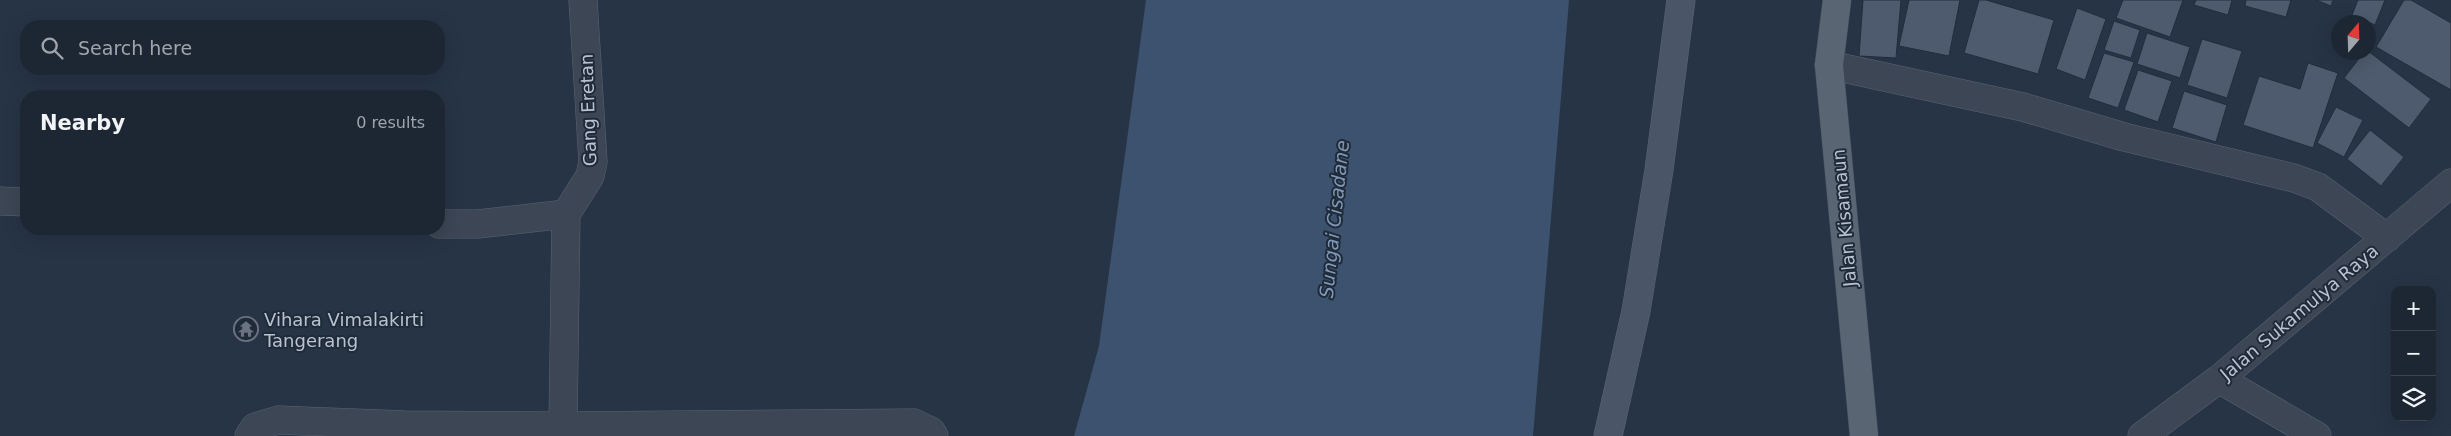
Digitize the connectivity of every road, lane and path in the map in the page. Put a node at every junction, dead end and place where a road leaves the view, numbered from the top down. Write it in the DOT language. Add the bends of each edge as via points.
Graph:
graph roads {
  1 [pos="583,0"];
  2 [pos="1681,0"];
  3 [pos="1837,0"];
  4 [pos="1829,65"];
  5 [pos="2451,183"];
  6 [pos="0,201"];
  7 [pos="20,202"];
  8 [pos="566,214"];
  9 [pos="445,224"];
  10 [pos="2387,238"];
  11 [pos="2219,379"];
  12 [pos="563,426"];
  13 [pos="250,436"];
  14 [pos="934,436"];
  15 [pos="1608,436"];
  16 [pos="1864,436"];
  17 [pos="2142,436"];
  18 [pos="2317,436"];
  1 -- 8 [label="street, Gang Eretan" via="594,162 590,176"];
  2 -- 15 [label="street" via="1659,170 1636,310"];
  3 -- 4 [label="main road, Jalan Kisamaun"];
  4 -- 10 [label="street" via="2023,106 2124,137 2294,178 2318,187"];
  4 -- 16 [label="main road, Jalan Kisamaun"];
  5 -- 10 [label="street, Jalan Sukamulya Raya"];
  6 -- 7 [label="street"];
  8 -- 9 [label="street" via="486,224"];
  8 -- 12 [label="street"];
  10 -- 11 [label="street, Jalan Sukamulya Raya"];
  11 -- 17 [label="street, Jalan Sukamulya Raya"];
  11 -- 18 [label="street"];
  12 -- 13 [label="street" via="278,420 254,427"];
  12 -- 14 [label="street" via="914,423 932,431"];
}
